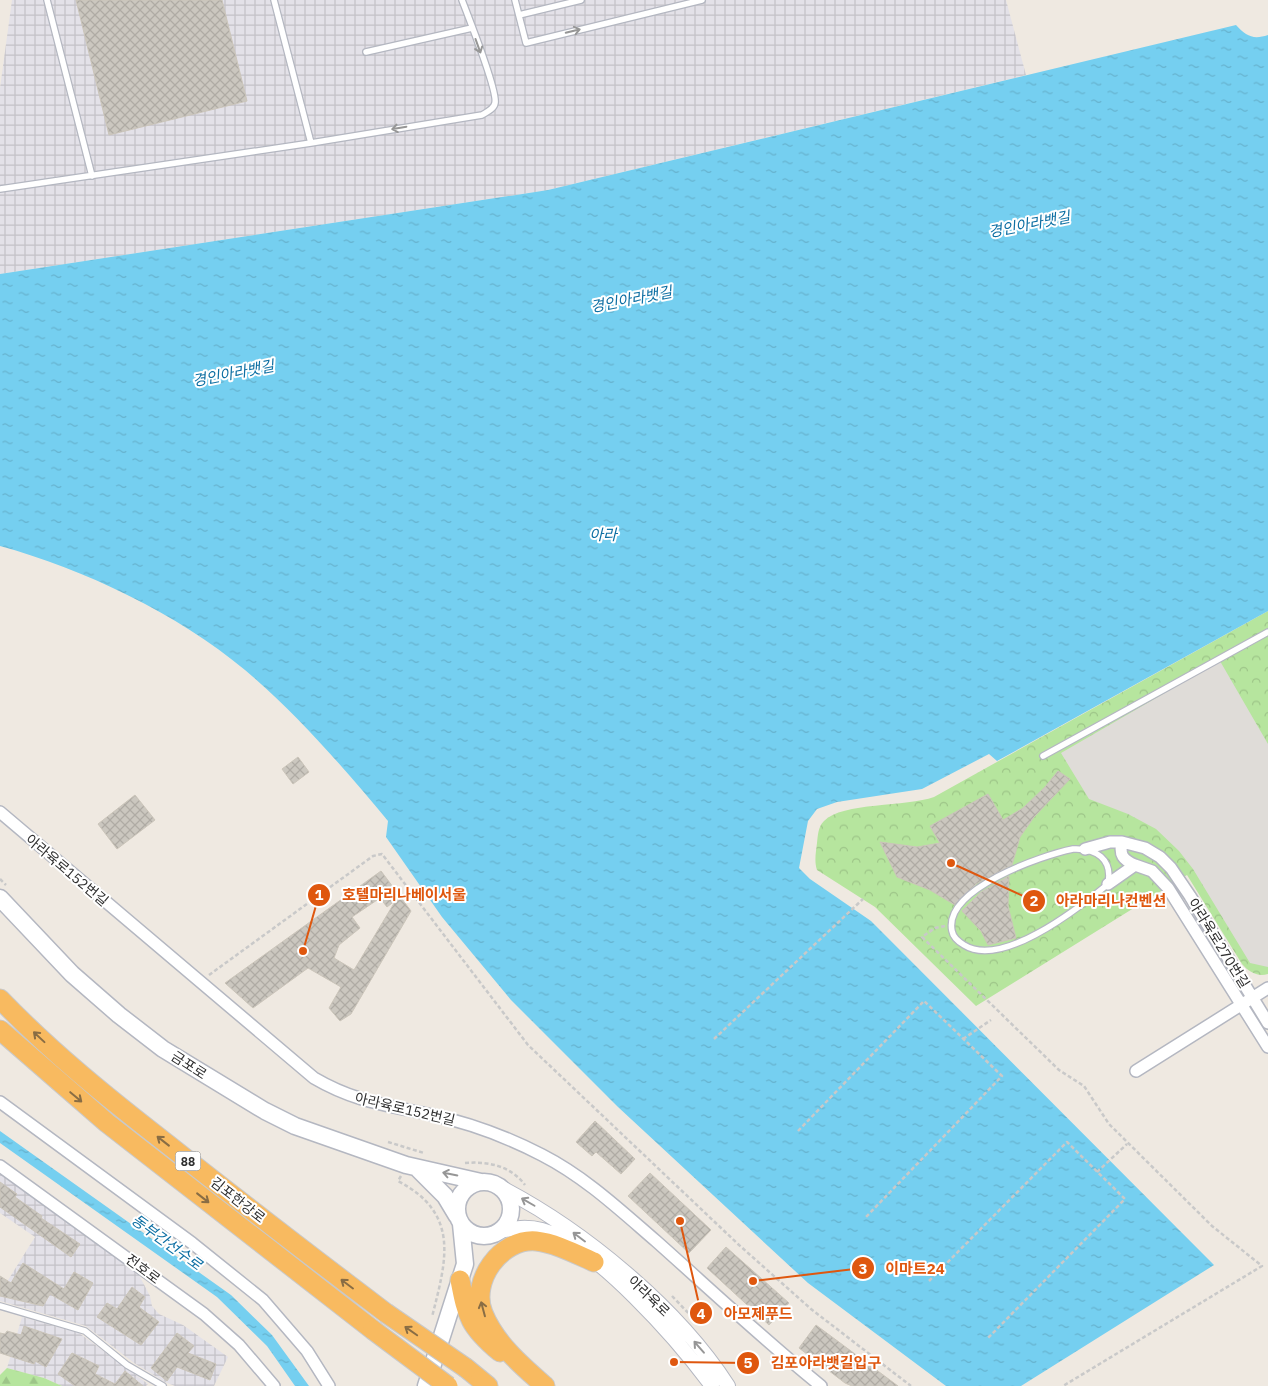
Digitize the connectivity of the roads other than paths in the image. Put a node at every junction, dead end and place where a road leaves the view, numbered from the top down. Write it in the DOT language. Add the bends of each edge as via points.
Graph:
graph roads {
  1 [pos="47,0"];
  2 [pos="274,0"];
  3 [pos="462,0"];
  4 [pos="515,0"];
  5 [pos="581,0"];
  6 [pos="702,0"];
  7 [pos="519,15"];
  8 [pos="472,28"];
  9 [pos="366,52"];
  10 [pos="311,143"];
  11 [pos="92,176"];
  12 [pos="0,189"];
  13 [pos="1268,632"];
  14 [pos="1043,756"];
  15 [pos="0,812"];
  16 [pos="1122,842"];
  17 [pos="1085,849"];
  18 [pos="1135,866"];
  19 [pos="1171,868"];
  20 [pos="1159,878"];
  21 [pos="1108,884"];
  22 [pos="3,892"];
  23 [pos="1268,988"];
  24 [pos="0,998"];
  25 [pos="1253,998"];
  26 [pos="1242,1005"];
  27 [pos="1268,1023"];
  28 [pos="0,1030"];
  29 [pos="1268,1047"];
  30 [pos="1136,1071"];
  31 [pos="0,1102"];
  32 [pos="0,1166"];
  33 [pos="418,1169"];
  34 [pos="482,1182"];
  35 [pos="500,1187"];
  36 [pos="459,1220"];
  37 [pos="496,1233"];
  38 [pos="594,1262"];
  39 [pos="462,1272"];
  40 [pos="0,1306"];
  41 [pos="518,1363"];
  42 [pos="163,1386"];
  43 [pos="274,1386"];
  44 [pos="329,1386"];
  45 [pos="426,1386"];
  46 [pos="448,1386"];
  47 [pos="488,1386"];
  48 [pos="545,1386"];
  49 [pos="712,1386"];
  50 [pos="728,1386"];
  51 [pos="821,1386"];
  1 -- 11 [label="lane"];
  2 -- 10 [label="lane"];
  3 -- 8 [label="lane"];
  4 -- 7 [label="lane"];
  5 -- 7 [label="lane"];
  7 -- 6 [label="lane, one-way" via="526,43"];
  8 -- 9 [label="lane"];
  8 -- 10 [label="lane, one-way" via="495,96 493,108 488,112"];
  10 -- 11 [label="lane"];
  11 -- 12 [label="lane"];
  13 -- 14 [label="lane"];
  15 -- 51 [label="street, 아라육로152번길" via="299,1068 330,1088 366,1102 483,1129 562,1166 610,1201"];
  16 -- 17 [label="street, 아라육로270번길"];
  16 -- 18 [label="street" via="1122,858"];
  16 -- 19 [label="street, 아라육로270번길" via="1153,852"];
  17 -- 21 [label="lane" via="1101,855 1108,863"];
  17 -- 21 [label="lane" via="1038,857 993,878 960,905 952,926 953,934 967,947 982,951 1000,948 1052,925"];
  18 -- 20 [label="street, 아라육로270번길" via="1146,867"];
  18 -- 21 [label="street"];
  19 -- 20 [label="street"];
  19 -- 25 [label="street, 아라육로270번길"];
  20 -- 26 [label="street, 아라육로270번길"];
  22 -- 33 [label="main road, 금포로" via="72,974 164,1049 257,1107 294,1126"];
  23 -- 25 [label="street"];
  47 -- 24 [label="highway, 김포한강로 / 88, one-way, bridge" via="242,1204 53,1051"];
  25 -- 26 [label="street"];
  25 -- 27 [label="street, 아라육로270번길"];
  26 -- 29 [label="street, 아라육로270번길"];
  26 -- 30 [label="street"];
  28 -- 46 [label="highway, 김포한강로 / 88, one-way, bridge" via="107,1123"];
  31 -- 44 [label="street" via="192,1243 263,1300 307,1351"];
  32 -- 43 [label="street, 전호로" via="204,1314 232,1339"];
  34 -- 33 [label="main road, one-way"];
  33 -- 36 [label="main road" via="445,1196"];
  34 -- 35 [label="main road"];
  34 -- 36 [label="main road" via="472,1184 459,1197"];
  35 -- 37 [label="main road" via="506,1193 511,1210 510,1218"];
  50 -- 35 [label="street, 아라육로, one-way" via="703,1352 637,1283 556,1219"];
  36 -- 37 [label="main road" via="476,1236"];
  36 -- 39 [label="main road"];
  37 -- 38 [label="street, 아라육로" via="532,1228 555,1235"];
  37 -- 39 [label="main road"];
  41 -- 38 [label="highway, one-way" via="482,1311 481,1288 492,1264 509,1248 536,1241"];
  38 -- 49 [label="street, 아라육로" via="646,1308"];
  39 -- 41 [label="highway" via="465,1308 479,1334"];
  39 -- 45 [label="main road"];
  40 -- 42 [label="lane" via="85,1331 127,1365"];
  41 -- 48 [label="highway"];
}
